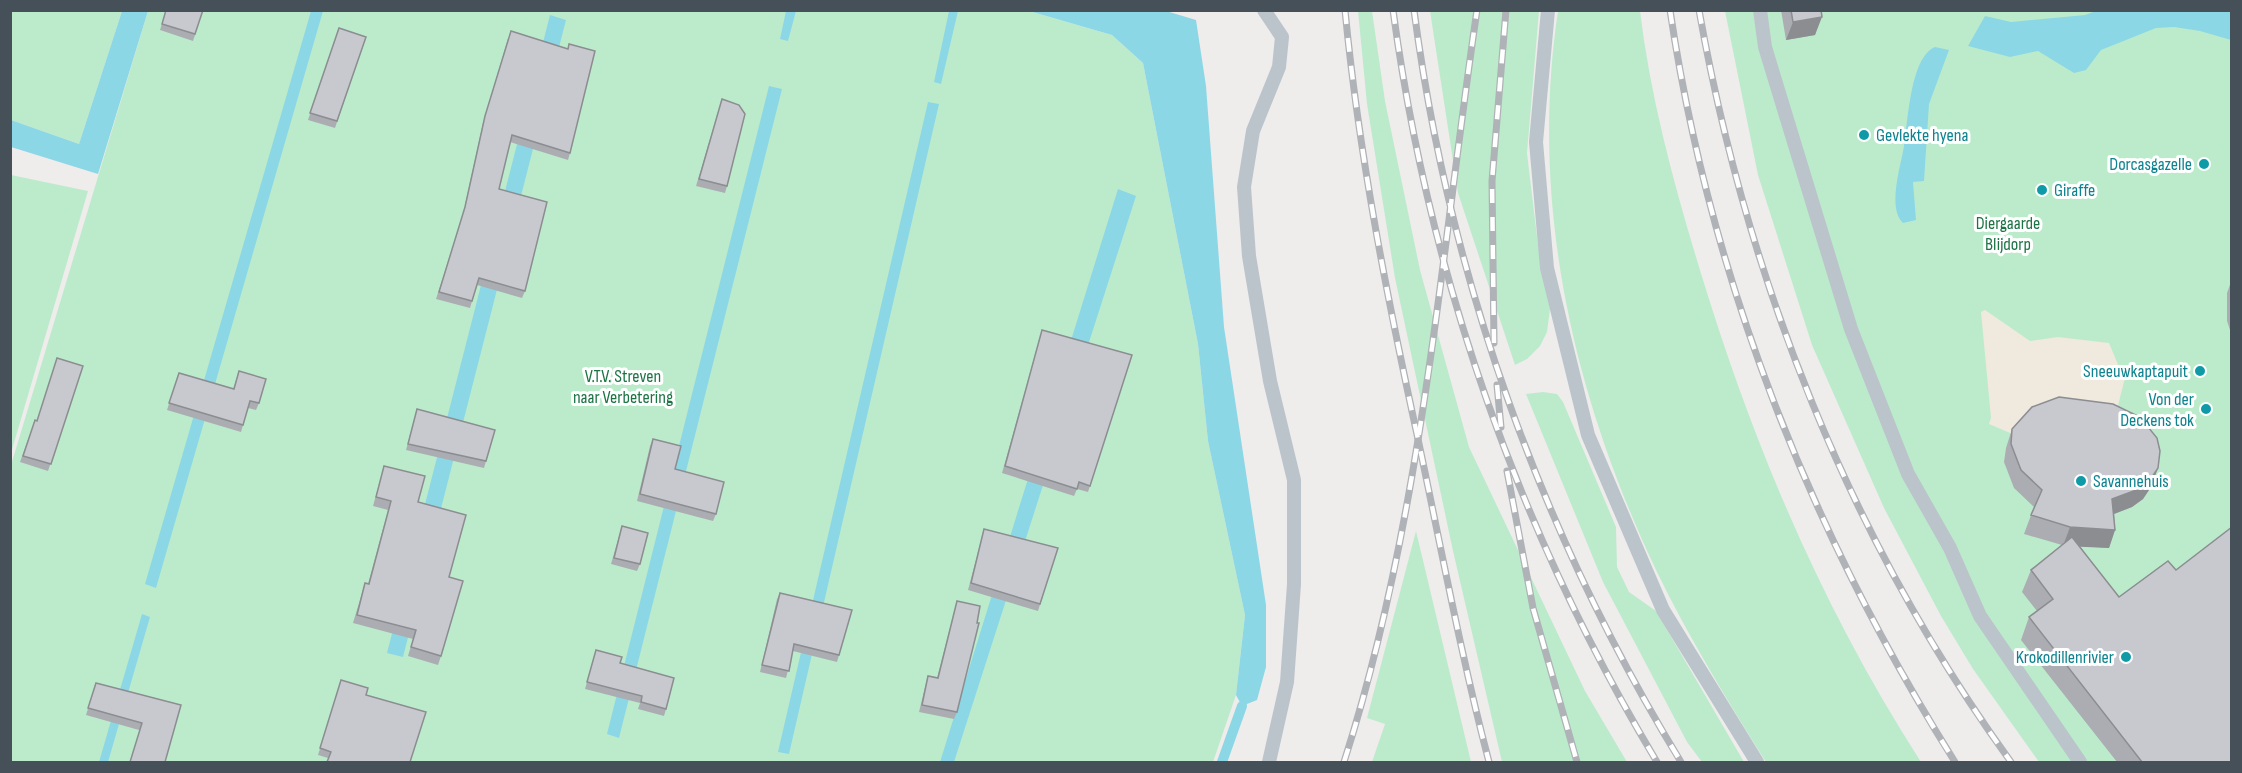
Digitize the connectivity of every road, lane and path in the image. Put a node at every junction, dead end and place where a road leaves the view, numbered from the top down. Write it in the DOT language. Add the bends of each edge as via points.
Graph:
graph roads {
  1 [pos="1264,10"];
  2 [pos="1548,10"];
  3 [pos="1760,10"];
  4 [pos="1269,762"];
  5 [pos="1757,762"];
  6 [pos="2080,762"];
  1 -- 4 [label="lane" via="1282,37 1279,67 1253,131 1244,187 1249,256 1270,381 1294,480 1294,584 1287,682"];
  2 -- 5 [label="lane" via="1536,142 1547,268 1588,435 1663,610"];
  3 -- 6 [label="lane" via="1765,47 1840,296 1908,474 1950,548 1980,616"];
}
